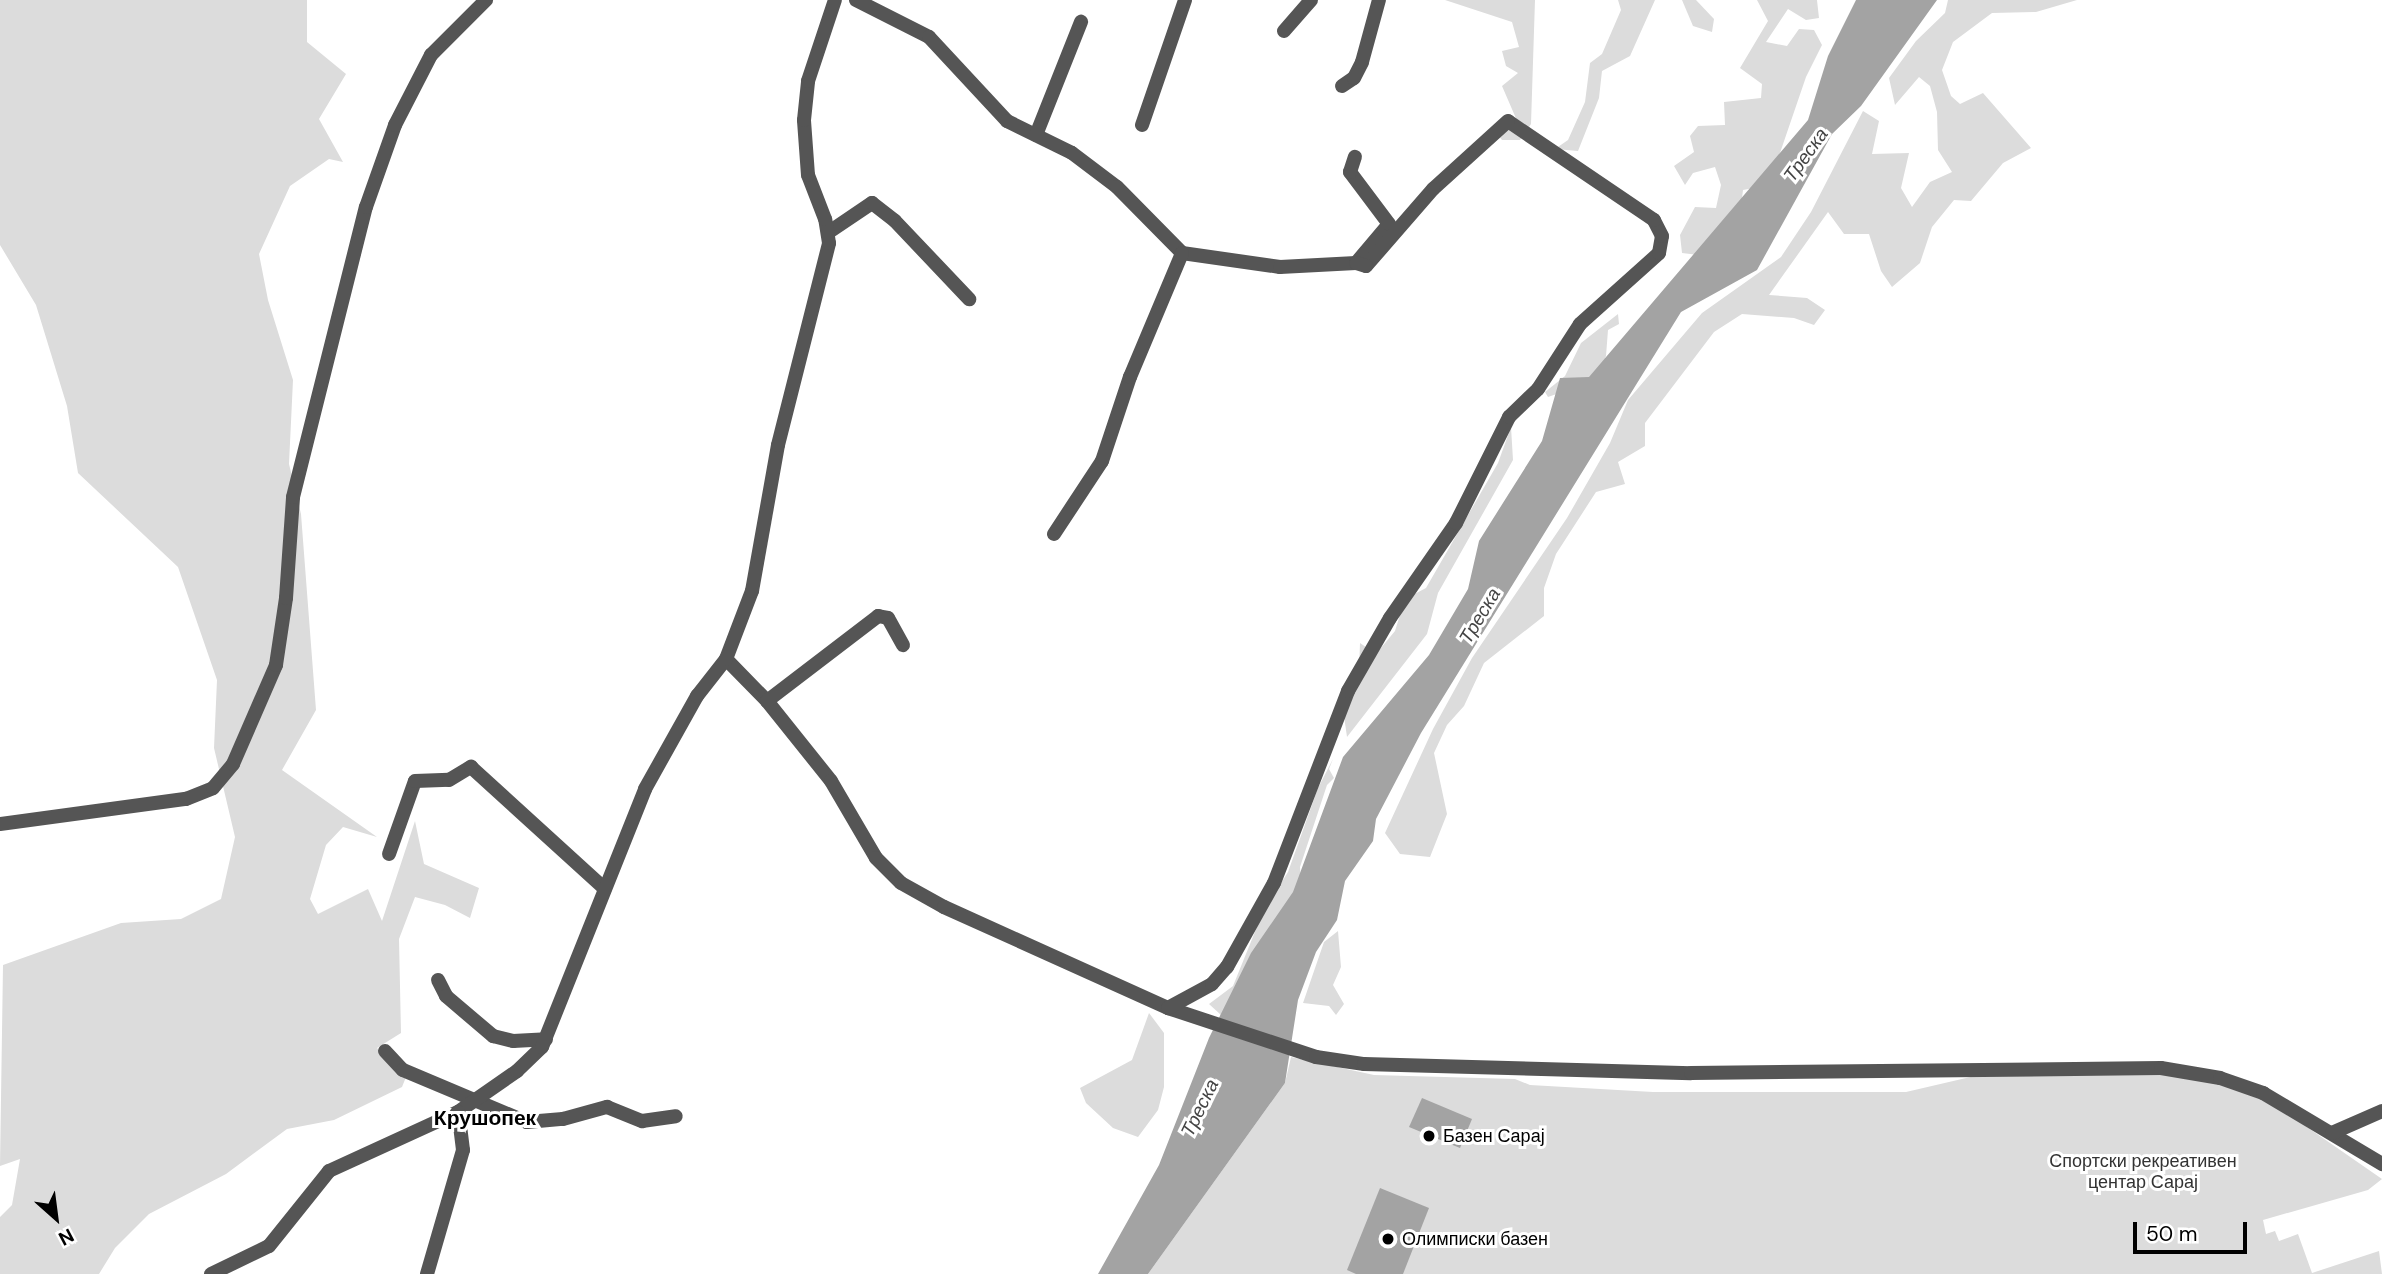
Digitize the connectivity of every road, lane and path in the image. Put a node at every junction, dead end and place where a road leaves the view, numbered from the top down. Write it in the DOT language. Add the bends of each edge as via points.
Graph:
graph roads {
  1 [pos="486,0"];
  2 [pos="835,0"];
  3 [pos="856,0"];
  4 [pos="1185,0"];
  5 [pos="1311,0"];
  6 [pos="1378,0"];
  7 [pos="1081,22"];
  8 [pos="1284,31"];
  9 [pos="1342,86"];
  10 [pos="1142,125"];
  11 [pos="1037,135"];
  12 [pos="1355,157"];
  13 [pos="829,232"];
  14 [pos="1182,253"];
  15 [pos="1356,263"];
  16 [pos="969,299"];
  17 [pos="1054,534"];
  18 [pos="903,645"];
  19 [pos="726,659"];
  20 [pos="767,701"];
  21 [pos="0,824"];
  22 [pos="389,854"];
  23 [pos="604,889"];
  24 [pos="438,980"];
  25 [pos="1168,1008"];
  26 [pos="546,1039"];
  27 [pos="384,1051"];
  28 [pos="478,1100"];
  29 [pos="2382,1111"];
  30 [pos="458,1112"];
  31 [pos="676,1116"];
  32 [pos="2332,1133"];
  33 [pos="2377,1161"];
  34 [pos="211,1274"];
  35 [pos="427,1274"];
  1 -- 21 [label="street" via="431,55 395,125 366,207 293,497 276,664 233,764 213,788 186,799"];
  2 -- 13 [label="street" via="808,81 804,120 808,175"];
  3 -- 11 [label="street" via="929,37 1007,121"];
  4 -- 10 [label="street"];
  5 -- 8 [label="street"];
  6 -- 9 [label="street" via="1362,62 1354,78"];
  7 -- 11 [label="street"];
  11 -- 14 [label="street" via="1072,153 1117,187"];
  12 -- 15 [label="street" via="1350,172 1389,223"];
  13 -- 16 [label="street" via="872,203"];
  13 -- 19 [label="street" via="778,445 757,570"];
  14 -- 15 [label="street" via="1280,267"];
  14 -- 17 [label="street" via="1126,387 1102,461"];
  15 -- 25 [label="street" via="1366,266 1433,189 1508,121 1654,220 1662,236 1659,253 1580,324 1538,389 1508,417 1456,523 1390,618 1348,691 1274,883 1227,967 1212,984"];
  18 -- 20 [label="street" via="888,618 878,615"];
  19 -- 20 [label="street"];
  19 -- 23 [label="street" via="697,696 645,789"];
  20 -- 25 [label="street" via="831,781 888,873 944,907"];
  22 -- 23 [label="street" via="415,781 449,780 471,767"];
  23 -- 26 [label="street"];
  24 -- 26 [label="street" via="446,996 493,1036 513,1041"];
  25 -- 32 [label="street" via="1316,1058 1364,1064 1716,1073 2161,1068 2236,1083"];
  26 -- 28 [label="street" via="517,1071"];
  27 -- 28 [label="street" via="403,1070"];
  28 -- 30 [label="street"];
  28 -- 31 [label="street" via="527,1122 563,1119 607,1107 642,1121"];
  29 -- 32 [label="street"];
  30 -- 34 [label="street" via="329,1171 269,1246"];
  30 -- 35 [label="street" via="463,1150"];
  32 -- 33 [label="street"];
}
